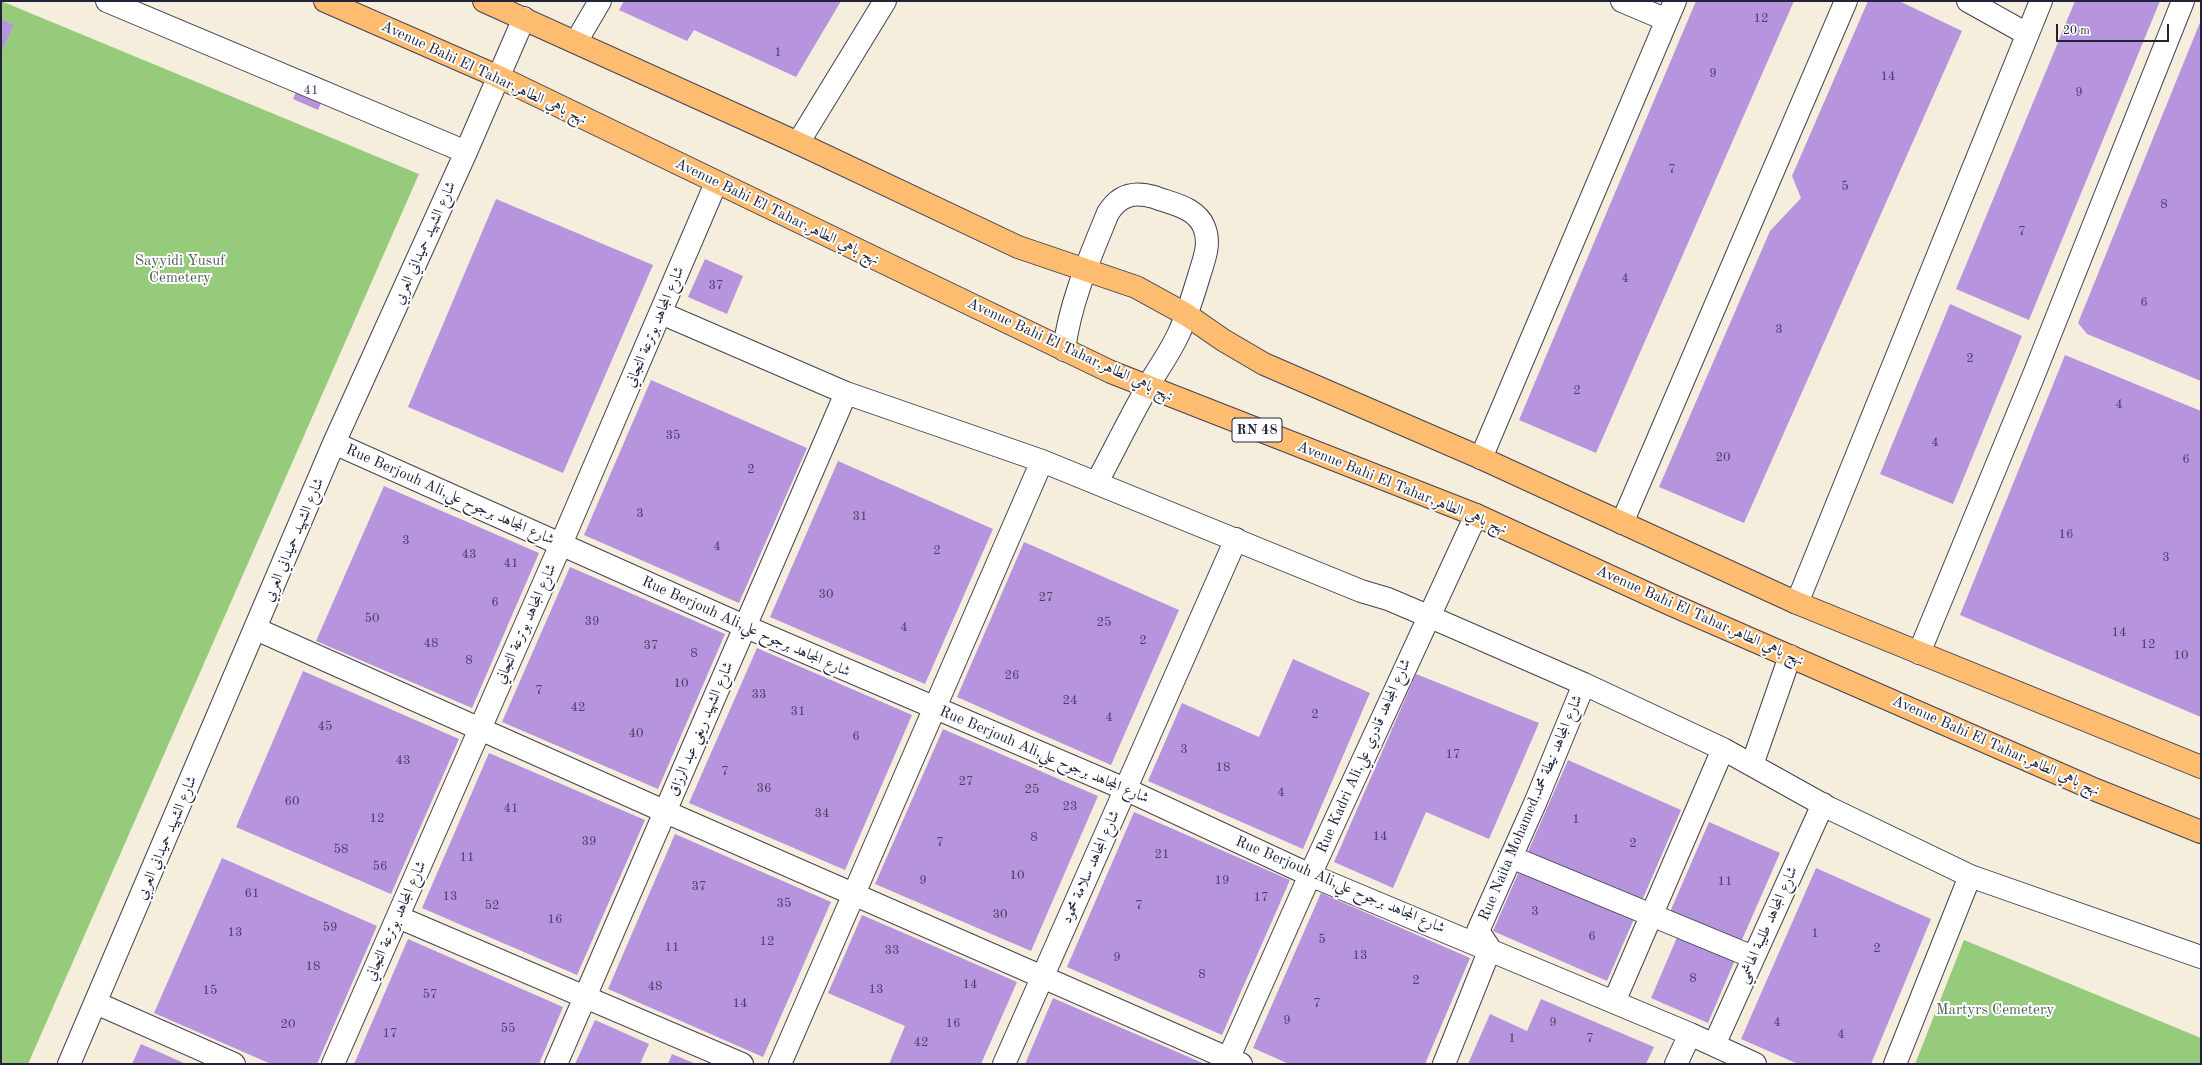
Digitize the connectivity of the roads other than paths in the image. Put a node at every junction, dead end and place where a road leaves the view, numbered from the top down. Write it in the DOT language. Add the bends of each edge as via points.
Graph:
graph roads {
  1 [pos="107,1"];
  2 [pos="325,1"];
  3 [pos="484,1"];
  4 [pos="600,1"];
  5 [pos="884,1"];
  6 [pos="1622,1"];
  7 [pos="1846,1"];
  8 [pos="1968,1"];
  9 [pos="2041,1"];
  10 [pos="2183,1"];
  11 [pos="1671,11"];
  12 [pos="524,18"];
  13 [pos="2027,34"];
  14 [pos="576,42"];
  15 [pos="499,77"];
  16 [pos="798,143"];
  17 [pos="466,152"];
  18 [pos="716,182"];
  19 [pos="1085,270"];
  20 [pos="661,313"];
  21 [pos="1187,315"];
  22 [pos="1064,350"];
  23 [pos="1147,388"];
  24 [pos="846,393"];
  25 [pos="334,443"];
  26 [pos="1481,458"];
  27 [pos="1042,461"];
  28 [pos="1097,482"];
  29 [pos="1476,515"];
  30 [pos="1622,522"];
  31 [pos="1236,539"];
  32 [pos="562,544"];
  33 [pos="1797,603"];
  34 [pos="1428,616"];
  35 [pos="744,626"];
  36 [pos="256,629"];
  37 [pos="1919,654"];
  38 [pos="1790,656"];
  39 [pos="1584,684"];
  40 [pos="933,708"];
  41 [pos="480,729"];
  42 [pos="1723,749"];
  43 [pos="1752,765"];
  44 [pos="2201,767"];
  45 [pos="1125,789"];
  46 [pos="1823,804"];
  47 [pos="666,812"];
  48 [pos="2201,832"];
  49 [pos="1511,857"];
  50 [pos="1310,875"];
  51 [pos="1970,876"];
  52 [pos="852,895"];
  53 [pos="1651,915"];
  54 [pos="398,917"];
  55 [pos="1490,949"];
  56 [pos="1753,957"];
  57 [pos="2201,957"];
  58 [pos="1043,976"];
  59 [pos="586,998"];
  60 [pos="1614,1002"];
  61 [pos="96,1003"];
  62 [pos="1690,1034"];
  63 [pos="1714,1045"];
  64 [pos="1232,1062"];
  65 [pos="69,1064"];
  66 [pos="234,1064"];
  67 [pos="333,1064"];
  68 [pos="556,1064"];
  69 [pos="742,1064"];
  70 [pos="780,1064"];
  71 [pos="1004,1064"];
  72 [pos="1444,1064"];
  73 [pos="1676,1064"];
  74 [pos="1755,1064"];
  75 [pos="1895,1064"];
  1 -- 17 [label="street"];
  2 -- 15 [label="main road, Avenue Bahi El Tahar,نهج باهي الطاهر / RN 48"];
  3 -- 12 [label="main road"];
  4 -- 14 [label="street"];
  5 -- 16 [label="street"];
  6 -- 11 [label="street"];
  7 -- 30 [label="street"];
  8 -- 13 [label="street"];
  9 -- 13 [label="street"];
  10 -- 37 [label="street"];
  11 -- 26 [label="street"];
  12 -- 14 [label="main road"];
  12 -- 15 [label="street, شارع الشهيد حميداني العربي"];
  13 -- 33 [label="street"];
  14 -- 16 [label="main road"];
  15 -- 17 [label="street, شارع الشهيد حميداني العربي"];
  15 -- 18 [label="main road, Avenue Bahi El Tahar,نهج باهي الطاهر / RN 48"];
  16 -- 19 [label="main road" via="1018,247"];
  17 -- 25 [label="street, شارع الشهيد حميداني العربي"];
  18 -- 20 [label="street, شارع المجاهد بوترعة التجاني"];
  18 -- 22 [label="main road, Avenue Bahi El Tahar,نهج باهي الطاهر / RN 48"];
  19 -- 21 [label="main road" via="1136,287"];
  19 -- 21 [label="street" via="1108,213 1122,198 1132,194 1143,194 1189,209 1204,226 1208,247"];
  19 -- 22 [label="street" via="1070,316"];
  20 -- 24 [label="street"];
  20 -- 32 [label="street, شارع المجاهد بوترعة التجاني"];
  21 -- 23 [label="street"];
  21 -- 26 [label="main road" via="1264,364"];
  22 -- 23 [label="main road, Avenue Bahi El Tahar,نهج باهي الطاهر / RN 48"];
  23 -- 28 [label="street"];
  23 -- 29 [label="main road, Avenue Bahi El Tahar,نهج باهي الطاهر / RN 48"];
  24 -- 27 [label="street"];
  24 -- 35 [label="street, شارع الشهيد ريغي عبد الرزاق"];
  25 -- 32 [label="street, Rue Berjouh Ali,شارع المجاهد برجوح علي"];
  25 -- 36 [label="street, شارع الشهيد حميداني العربي"];
  26 -- 30 [label="main road"];
  27 -- 28 [label="street"];
  27 -- 40 [label="street"];
  28 -- 31 [label="street"];
  29 -- 34 [label="street, Rue Kadri Ali,شارع المجاهد قادري علي"];
  29 -- 38 [label="main road, Avenue Bahi El Tahar,نهج باهي الطاهر / RN 48"];
  30 -- 33 [label="main road"];
  31 -- 34 [label="street"];
  31 -- 45 [label="street, شارع المجاهد سلامة محمود"];
  32 -- 35 [label="street, Rue Berjouh Ali,شارع المجاهد برجوح علي"];
  32 -- 41 [label="street, شارع المجاهد بوترعة التجاني"];
  33 -- 37 [label="main road"];
  34 -- 39 [label="street"];
  34 -- 50 [label="street, Rue Kadri Ali,شارع المجاهد قادري علي"];
  35 -- 40 [label="street, Rue Berjouh Ali,شارع المجاهد برجوح علي"];
  35 -- 47 [label="street, شارع الشهيد ريغي عبد الرزاق"];
  36 -- 41 [label="street"];
  36 -- 61 [label="street, شارع الشهيد حميداني العربي"];
  37 -- 44 [label="main road"];
  38 -- 43 [label="street"];
  38 -- 48 [label="main road, Avenue Bahi El Tahar,نهج باهي الطاهر / RN 48" via="2096,790"];
  39 -- 42 [label="street"];
  39 -- 49 [label="street, Rue Naita Mohamed,شارع المجاهد نيطة محمد"];
  40 -- 45 [label="street, Rue Berjouh Ali,شارع المجاهد برجوح علي"];
  40 -- 52 [label="street"];
  41 -- 47 [label="street"];
  41 -- 54 [label="street, شارع المجاهد بوترعة التجاني"];
  42 -- 43 [label="street"];
  42 -- 53 [label="street"];
  43 -- 46 [label="street"];
  45 -- 50 [label="street, Rue Berjouh Ali,شارع المجاهد برجوح علي"];
  45 -- 58 [label="street, شارع المجاهد سلامة محمود"];
  46 -- 51 [label="street"];
  46 -- 56 [label="street, شارع المجاهد طليبة الهاشمي"];
  47 -- 52 [label="street"];
  47 -- 59 [label="street, شارع الشهيد ريغي عبد الرزاق"];
  49 -- 53 [label="street"];
  49 -- 55 [label="street, Rue Naita Mohamed,شارع المجاهد نيطة محمد" via="1478,931"];
  50 -- 55 [label="street, Rue Berjouh Ali,شارع المجاهد برجوح علي"];
  50 -- 64 [label="street, Rue Kadri Ali,شارع المجاهد قادري علي"];
  51 -- 57 [label="street"];
  51 -- 75 [label="street"];
  52 -- 58 [label="street"];
  52 -- 70 [label="street"];
  53 -- 56 [label="street"];
  53 -- 60 [label="street"];
  54 -- 59 [label="street"];
  54 -- 67 [label="street, شارع المجاهد بوترعة التجاني"];
  55 -- 60 [label="street, Rue Berjouh Ali,شارع المجاهد برجوح علي"];
  55 -- 72 [label="street"];
  56 -- 63 [label="street, شارع المجاهد طليبة الهاشمي"];
  58 -- 64 [label="street"];
  58 -- 71 [label="street, شارع المجاهد سلامة محمود"];
  59 -- 68 [label="street, شارع الشهيد ريغي عبد الرزاق"];
  59 -- 69 [label="street"];
  60 -- 62 [label="street, Rue Berjouh Ali,شارع المجاهد برجوح علي"];
  61 -- 65 [label="street, شارع الشهيد حميداني العربي"];
  61 -- 66 [label="street"];
  62 -- 63 [label="street, Rue Berjouh Ali,شارع المجاهد برجوح علي"];
  62 -- 73 [label="street"];
  63 -- 74 [label="street, Rue Berjouh Ali,شارع المجاهد برجوح علي"];
}
